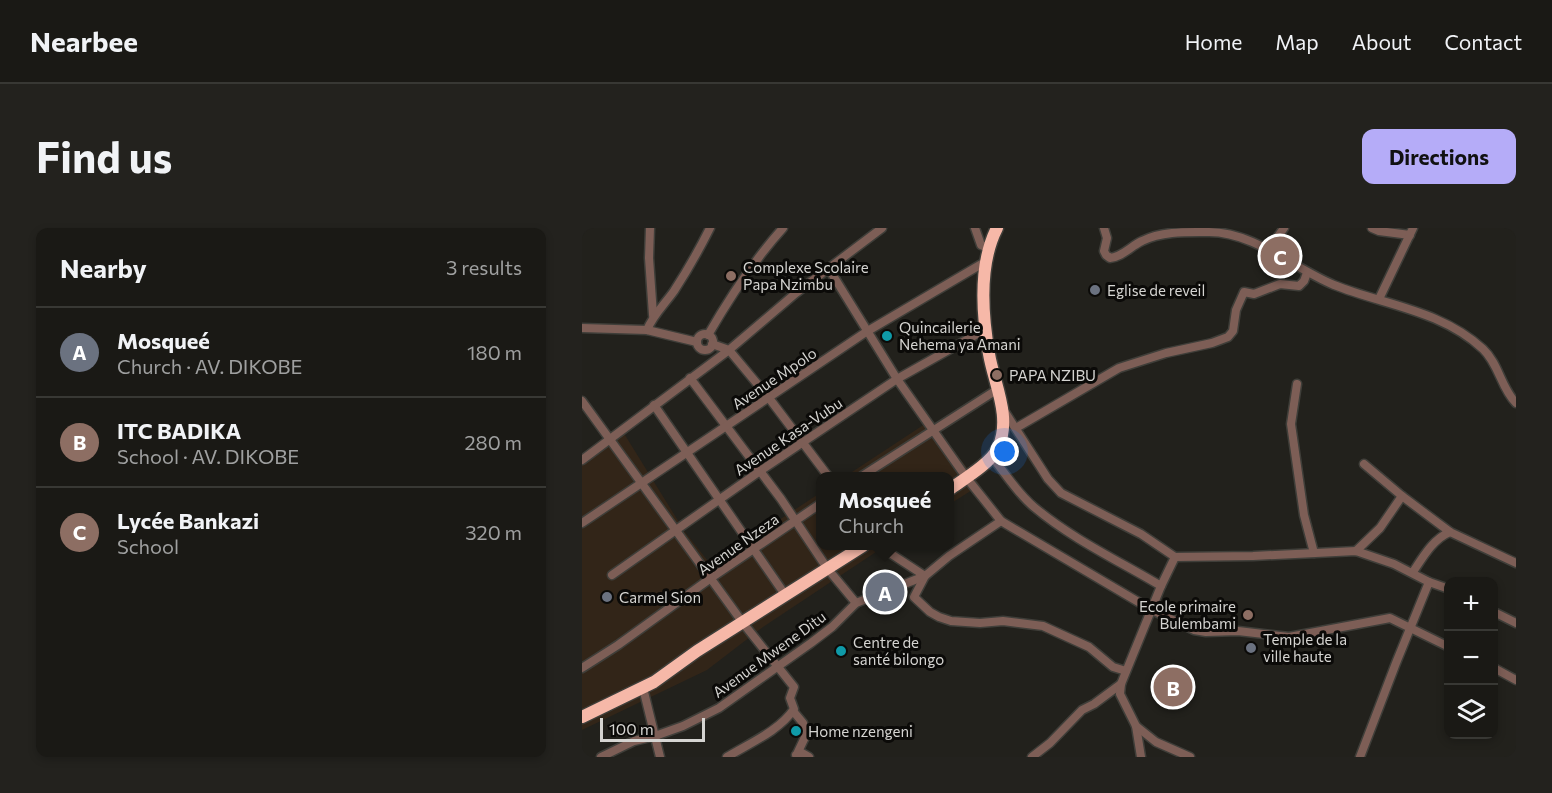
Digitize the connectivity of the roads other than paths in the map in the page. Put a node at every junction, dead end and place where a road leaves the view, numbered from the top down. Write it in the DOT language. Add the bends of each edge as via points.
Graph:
graph roads {
  1 [pos="650,228"];
  2 [pos="710,228"];
  3 [pos="783,228"];
  4 [pos="882,228"];
  5 [pos="975,228"];
  6 [pos="997,228"];
  7 [pos="1104,228"];
  8 [pos="1284,228"];
  9 [pos="1372,228"];
  10 [pos="1412,231"];
  11 [pos="988,248"];
  12 [pos="1269,249"];
  13 [pos="985,262"];
  14 [pos="829,269"];
  15 [pos="1307,273"];
  16 [pos="1378,299"];
  17 [pos="653,315"];
  18 [pos="582,328"];
  19 [pos="986,329"];
  20 [pos="647,330"];
  21 [pos="866,332"];
  22 [pos="708,335"];
  23 [pos="697,342"];
  24 [pos="712,344"];
  25 [pos="729,350"];
  26 [pos="690,378"];
  27 [pos="897,380"];
  28 [pos="1297,384"];
  29 [pos="998,389"];
  30 [pos="769,398"];
  31 [pos="582,401"];
  32 [pos="1516,403"];
  33 [pos="654,405"];
  34 [pos="1002,409"];
  35 [pos="727,427"];
  36 [pos="1016,428"];
  37 [pos="932,430"];
  38 [pos="609,438"];
  39 [pos="804,442"];
  40 [pos="687,453"];
  41 [pos="992,456"];
  42 [pos="582,460"];
  43 [pos="1364,464"];
  44 [pos="760,471"];
  45 [pos="825,472"];
  46 [pos="869,472"];
  47 [pos="966,477"];
  48 [pos="642,483"];
  49 [pos="954,486"];
  50 [pos="1402,496"];
  51 [pos="720,499"];
  52 [pos="816,507"];
  53 [pos="795,521"];
  54 [pos="1001,521"];
  55 [pos="582,523"];
  56 [pos="676,530"];
  57 [pos="1450,532"];
  58 [pos="754,549"];
  59 [pos="856,550"];
  60 [pos="885,550"];
  61 [pos="1356,551"];
  62 [pos="1314,553"];
  63 [pos="1175,557"];
  64 [pos="1516,563"];
  65 [pos="827,568"];
  66 [pos="1413,572"];
  67 [pos="612,575"];
  68 [pos="925,576"];
  69 [pos="711,578"];
  70 [pos="1429,582"];
  71 [pos="1161,586"];
  72 [pos="1444,587"];
  73 [pos="786,596"];
  74 [pos="856,603"];
  75 [pos="1152,610"];
  76 [pos="1498,614"];
  77 [pos="743,623"];
  78 [pos="1516,623"];
  79 [pos="1410,627"];
  80 [pos="1444,644"];
  81 [pos="582,668"];
  82 [pos="777,668"];
  83 [pos="1498,670"];
  84 [pos="1126,671"];
  85 [pos="1516,680"];
  86 [pos="1121,684"];
  87 [pos="643,688"];
  88 [pos="792,712"];
  89 [pos="582,717"];
  90 [pos="1136,726"];
  91 [pos="655,736"];
  92 [pos="795,755"];
  93 [pos="1141,755"];
  94 [pos="601,757"];
  95 [pos="660,757"];
  96 [pos="727,757"];
  97 [pos="809,757"];
  98 [pos="1032,757"];
  99 [pos="1190,757"];
  100 [pos="1360,757"];
  1 -- 17 [label="street"];
  2 -- 17 [label="street" via="681,281"];
  3 -- 22 [label="street"];
  4 -- 14 [label="street"];
  5 -- 11 [label="street" via="981,245"];
  6 -- 11 [label="highway"];
  7 -- 12 [label="street" via="1104,251 1110,258 1143,240 1188,232 1234,234"];
  8 -- 12 [label="street"];
  9 -- 10 [label="street"];
  10 -- 16 [label="street"];
  11 -- 13 [label="highway"];
  12 -- 15 [label="street"];
  13 -- 19 [label="highway"];
  13 -- 21 [label="street, Avenue Mpolo"];
  14 -- 21 [label="street"];
  14 -- 25 [label="street"];
  15 -- 16 [label="street"];
  15 -- 36 [label="street" via="1299,285 1280,284 1265,292 1244,292 1228,337 1119,368"];
  16 -- 32 [label="street" via="1436,318 1469,338 1493,362"];
  17 -- 20 [label="street"];
  18 -- 20 [label="street"];
  19 -- 27 [label="street, Avenue Kasa-Vubu"];
  19 -- 29 [label="highway"];
  20 -- 23 [label="street"];
  21 -- 27 [label="street"];
  21 -- 30 [label="street, Avenue Mpolo"];
  22 -- 23 [label="street" via="701,335"];
  22 -- 24 [label="street"];
  23 -- 24 [label="street" via="704,349"];
  24 -- 25 [label="street"];
  25 -- 26 [label="street"];
  25 -- 30 [label="street"];
  26 -- 33 [label="street"];
  26 -- 35 [label="street"];
  27 -- 37 [label="street"];
  27 -- 39 [label="street, Avenue Kasa-Vubu"];
  28 -- 62 [label="street" via="1291,424 1304,515"];
  29 -- 34 [label="highway"];
  29 -- 37 [label="street"];
  30 -- 35 [label="street, Avenue Mpolo"];
  30 -- 39 [label="street"];
  31 -- 38 [label="street"];
  33 -- 38 [label="street"];
  33 -- 40 [label="street"];
  34 -- 36 [label="street"];
  34 -- 41 [label="highway" via="1002,438"];
  35 -- 40 [label="street, Avenue Mpolo"];
  35 -- 44 [label="street"];
  36 -- 63 [label="street" via="1041,470 1061,493 1141,534"];
  37 -- 46 [label="street"];
  37 -- 47 [label="street"];
  38 -- 42 [label="street"];
  38 -- 48 [label="street"];
  39 -- 44 [label="street, Avenue Kasa-Vubu"];
  39 -- 45 [label="street"];
  40 -- 48 [label="street, Avenue Mpolo"];
  40 -- 51 [label="street"];
  41 -- 47 [label="highway"];
  41 -- 71 [label="street" via="1034,507"];
  43 -- 50 [label="street"];
  44 -- 51 [label="street, Avenue Kasa-Vubu"];
  44 -- 53 [label="street"];
  47 -- 49 [label="highway"];
  47 -- 54 [label="street"];
  48 -- 55 [label="street, Avenue Mpolo"];
  48 -- 56 [label="street"];
  50 -- 57 [label="street"];
  50 -- 61 [label="street" via="1380,528"];
  51 -- 56 [label="street, Avenue Kasa-Vubu"];
  51 -- 58 [label="street"];
  52 -- 53 [label="street, Avenue Nzeza"];
  53 -- 58 [label="street, Avenue Nzeza"];
  53 -- 65 [label="street"];
  54 -- 68 [label="street"];
  54 -- 75 [label="street"];
  56 -- 67 [label="street, Avenue Kasa-Vubu"];
  56 -- 69 [label="street"];
  57 -- 64 [label="street"];
  57 -- 66 [label="street" via="1429,548"];
  58 -- 69 [label="street, Avenue Nzeza"];
  58 -- 73 [label="street"];
  59 -- 65 [label="highway"];
  60 -- 68 [label="street"];
  61 -- 62 [label="street"];
  61 -- 66 [label="street"];
  62 -- 63 [label="street"];
  63 -- 71 [label="street"];
  65 -- 73 [label="highway"];
  65 -- 74 [label="street"];
  66 -- 70 [label="street"];
  68 -- 74 [label="street"];
  68 -- 84 [label="street" via="914,597 939,617 1043,626 1089,647 1113,667"];
  69 -- 77 [label="street"];
  69 -- 81 [label="street, Avenue Nzeza"];
  70 -- 72 [label="street"];
  70 -- 79 [label="street"];
  71 -- 75 [label="street"];
  73 -- 77 [label="highway"];
  74 -- 82 [label="street, Avenue Mwene Ditu" via="832,627"];
  75 -- 79 [label="street" via="1200,632 1238,631 1289,637 1390,618"];
  75 -- 84 [label="street"];
  76 -- 78 [label="street"];
  77 -- 82 [label="street"];
  77 -- 87 [label="highway"];
  79 -- 80 [label="street"];
  79 -- 100 [label="street"];
  82 -- 88 [label="street" via="794,687 790,698"];
  82 -- 91 [label="street, Avenue Mwene Ditu" via="720,708"];
  83 -- 85 [label="street"];
  84 -- 86 [label="street"];
  86 -- 90 [label="street" via="1120,694"];
  86 -- 98 [label="street" via="1082,710"];
  87 -- 89 [label="highway"];
  87 -- 91 [label="street"];
  88 -- 92 [label="street" via="803,723 806,735"];
  88 -- 96 [label="street" via="772,731"];
  90 -- 93 [label="street"];
  90 -- 99 [label="street" via="1156,741"];
  91 -- 94 [label="street, Avenue Mwene Ditu"];
  91 -- 95 [label="street"];
  92 -- 97 [label="street"];
}
